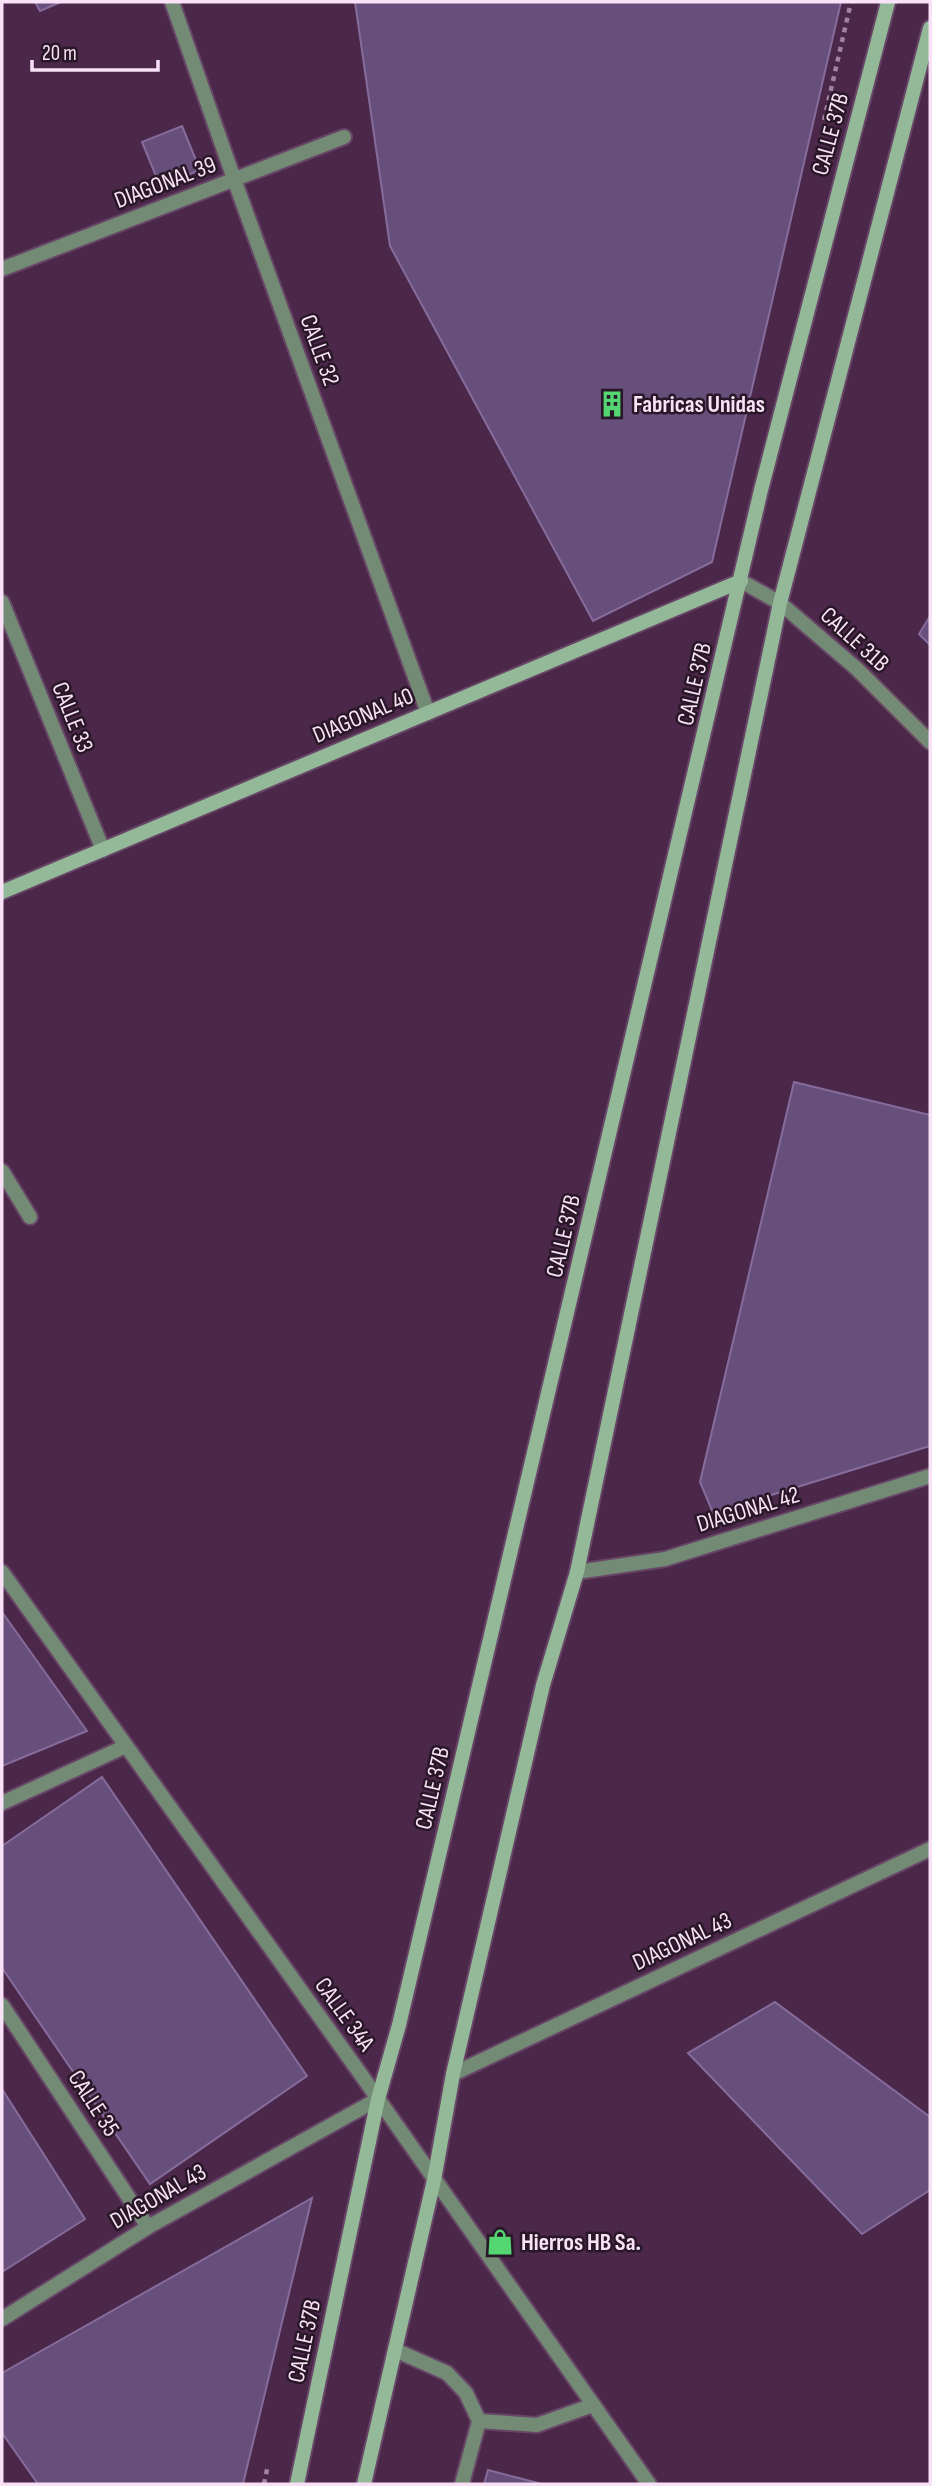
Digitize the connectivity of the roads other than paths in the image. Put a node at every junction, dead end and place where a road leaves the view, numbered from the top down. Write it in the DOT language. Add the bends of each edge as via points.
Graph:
graph roads {
  1 [pos="172,2"];
  2 [pos="888,2"];
  3 [pos="930,28"];
  4 [pos="344,137"];
  5 [pos="234,179"];
  6 [pos="2,269"];
  7 [pos="741,581"];
  8 [pos="2,602"];
  9 [pos="779,603"];
  10 [pos="428,713"];
  11 [pos="930,742"];
  12 [pos="103,850"];
  13 [pos="2,892"];
  14 [pos="2,1171"];
  15 [pos="30,1217"];
  16 [pos="930,1476"];
  17 [pos="2,1572"];
  18 [pos="577,1572"];
  19 [pos="126,1746"];
  20 [pos="2,1803"];
  21 [pos="930,1849"];
  22 [pos="2,2005"];
  23 [pos="453,2074"];
  24 [pos="378,2099"];
  25 [pos="434,2180"];
  26 [pos="148,2227"];
  27 [pos="2,2319"];
  28 [pos="395,2350"];
  29 [pos="593,2405"];
  30 [pos="479,2421"];
  31 [pos="297,2484"];
  32 [pos="363,2484"];
  33 [pos="462,2484"];
  34 [pos="649,2484"];
  1 -- 5 [label="street, CALLE 32"];
  2 -- 7 [label="main road, CALLE 37B"];
  3 -- 9 [label="main road"];
  4 -- 5 [label="street, DIAGONAL 39"];
  5 -- 6 [label="street, DIAGONAL 39"];
  5 -- 10 [label="street, CALLE 32"];
  7 -- 9 [label="street, CALLE 31B"];
  7 -- 10 [label="main road, DIAGONAL 40"];
  7 -- 24 [label="main road, CALLE 37B"];
  8 -- 12 [label="street, CALLE 33"];
  9 -- 11 [label="street, CALLE 31B" via="857,669"];
  9 -- 18 [label="main road"];
  10 -- 12 [label="main road, DIAGONAL 40"];
  12 -- 13 [label="main road, DIAGONAL 40"];
  14 -- 15 [label="street"];
  16 -- 18 [label="street, DIAGONAL 42" via="664,1559"];
  17 -- 19 [label="street, CALLE 34A"];
  18 -- 23 [label="main road" via="543,1685"];
  19 -- 20 [label="street"];
  19 -- 24 [label="street, CALLE 34A"];
  21 -- 23 [label="street, DIAGONAL 43"];
  22 -- 26 [label="street, CALLE 35"];
  23 -- 25 [label="main road"];
  24 -- 25 [label="street, CALLE 34A"];
  24 -- 26 [label="street, DIAGONAL 43"];
  24 -- 31 [label="main road, CALLE 37B"];
  25 -- 28 [label="main road"];
  25 -- 29 [label="street, CALLE 34A"];
  26 -- 27 [label="street, DIAGONAL 43"];
  28 -- 30 [label="street" via="447,2373 466,2393"];
  28 -- 32 [label="main road"];
  29 -- 30 [label="street" via="537,2425"];
  29 -- 34 [label="street, CALLE 34A"];
  30 -- 33 [label="street"];
}
